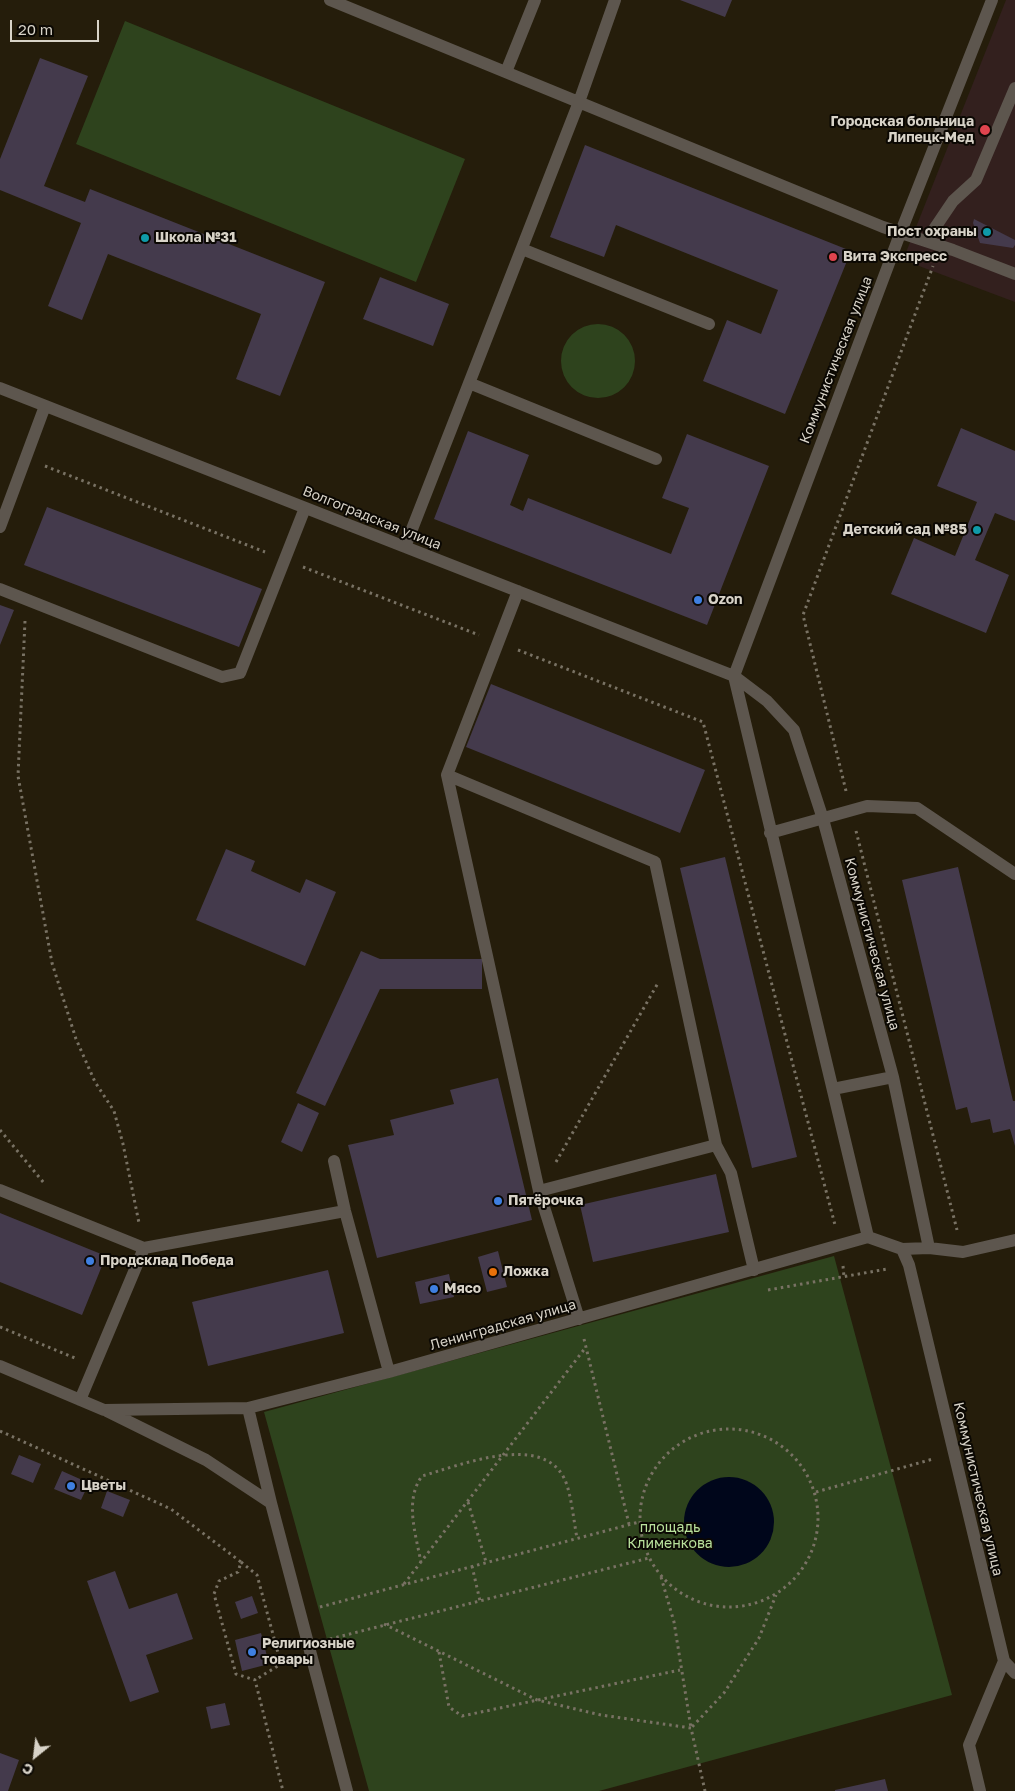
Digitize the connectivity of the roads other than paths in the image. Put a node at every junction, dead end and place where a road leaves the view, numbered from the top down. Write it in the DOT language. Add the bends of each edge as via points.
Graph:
graph roads {
  1 [pos="330,0"];
  2 [pos="535,0"];
  3 [pos="615,0"];
  4 [pos="992,0"];
  5 [pos="506,72"];
  6 [pos="1015,88"];
  7 [pos="579,102"];
  8 [pos="900,234"];
  9 [pos="926,242"];
  10 [pos="522,249"];
  11 [pos="1015,274"];
  12 [pos="709,324"];
  13 [pos="469,383"];
  14 [pos="0,388"];
  15 [pos="45,406"];
  16 [pos="656,459"];
  17 [pos="305,508"];
  18 [pos="0,527"];
  19 [pos="405,547"];
  20 [pos="0,589"];
  21 [pos="518,592"];
  22 [pos="734,676"];
  23 [pos="447,776"];
  24 [pos="824,819"];
  25 [pos="770,833"];
  26 [pos="1015,874"];
  27 [pos="892,1077"];
  28 [pos="833,1089"];
  29 [pos="716,1145"];
  30 [pos="334,1161"];
  31 [pos="0,1190"];
  32 [pos="539,1190"];
  33 [pos="345,1211"];
  34 [pos="868,1237"];
  35 [pos="1015,1240"];
  36 [pos="144,1248"];
  37 [pos="929,1248"];
  38 [pos="902,1249"];
  39 [pos="754,1270"];
  40 [pos="578,1319"];
  41 [pos="0,1366"];
  42 [pos="389,1372"];
  43 [pos="80,1400"];
  44 [pos="248,1408"];
  45 [pos="104,1410"];
  46 [pos="271,1503"];
  47 [pos="1009,1660"];
  48 [pos="1015,1673"];
  49 [pos="347,1791"];
  50 [pos="980,1791"];
  1 -- 5 [label="street"];
  2 -- 5 [label="street"];
  3 -- 7 [label="street"];
  4 -- 8 [label="street, Коммунистическая улица"];
  5 -- 7 [label="street"];
  6 -- 9 [label="street" via="976,180 953,202"];
  7 -- 8 [label="street"];
  7 -- 10 [label="street"];
  8 -- 9 [label="street"];
  8 -- 22 [label="street, Коммунистическая улица"];
  9 -- 11 [label="street"];
  10 -- 12 [label="street"];
  10 -- 13 [label="street"];
  13 -- 16 [label="street"];
  13 -- 19 [label="street"];
  14 -- 15 [label="street, Волгоградская улица"];
  15 -- 17 [label="street, Волгоградская улица"];
  15 -- 18 [label="street"];
  17 -- 19 [label="street, Волгоградская улица"];
  17 -- 20 [label="street" via="240,673 222,677"];
  19 -- 21 [label="street, Волгоградская улица"];
  21 -- 22 [label="street, Волгоградская улица"];
  21 -- 23 [label="street"];
  22 -- 24 [label="street, Коммунистическая улица" via="767,701 794,730"];
  22 -- 25 [label="street"];
  23 -- 29 [label="street" via="655,862"];
  23 -- 32 [label="street"];
  24 -- 25 [label="street"];
  24 -- 26 [label="street" via="867,806 917,808"];
  24 -- 27 [label="street, Коммунистическая улица"];
  25 -- 28 [label="street"];
  27 -- 28 [label="street"];
  27 -- 37 [label="street, Коммунистическая улица"];
  28 -- 34 [label="street"];
  29 -- 32 [label="street"];
  29 -- 39 [label="street" via="730,1173"];
  30 -- 33 [label="street"];
  31 -- 36 [label="street"];
  32 -- 40 [label="street"];
  33 -- 36 [label="street"];
  33 -- 42 [label="street"];
  34 -- 38 [label="street"];
  34 -- 39 [label="street, Ленинградская улица"];
  35 -- 37 [label="street" via="963,1252"];
  36 -- 43 [label="street"];
  37 -- 38 [label="street"];
  38 -- 47 [label="street, Коммунистическая улица" via="909,1265"];
  39 -- 40 [label="street, Ленинградская улица"];
  40 -- 42 [label="street, Ленинградская улица"];
  41 -- 43 [label="street, Ленинградская улица"];
  42 -- 44 [label="street, Ленинградская улица"];
  43 -- 45 [label="street, Ленинградская улица"];
  44 -- 45 [label="street, Ленинградская улица"];
  44 -- 46 [label="street"];
  45 -- 46 [label="street" via="206,1460"];
  46 -- 49 [label="street"];
  47 -- 48 [label="street"];
  47 -- 50 [label="street" via="969,1745"];
}
